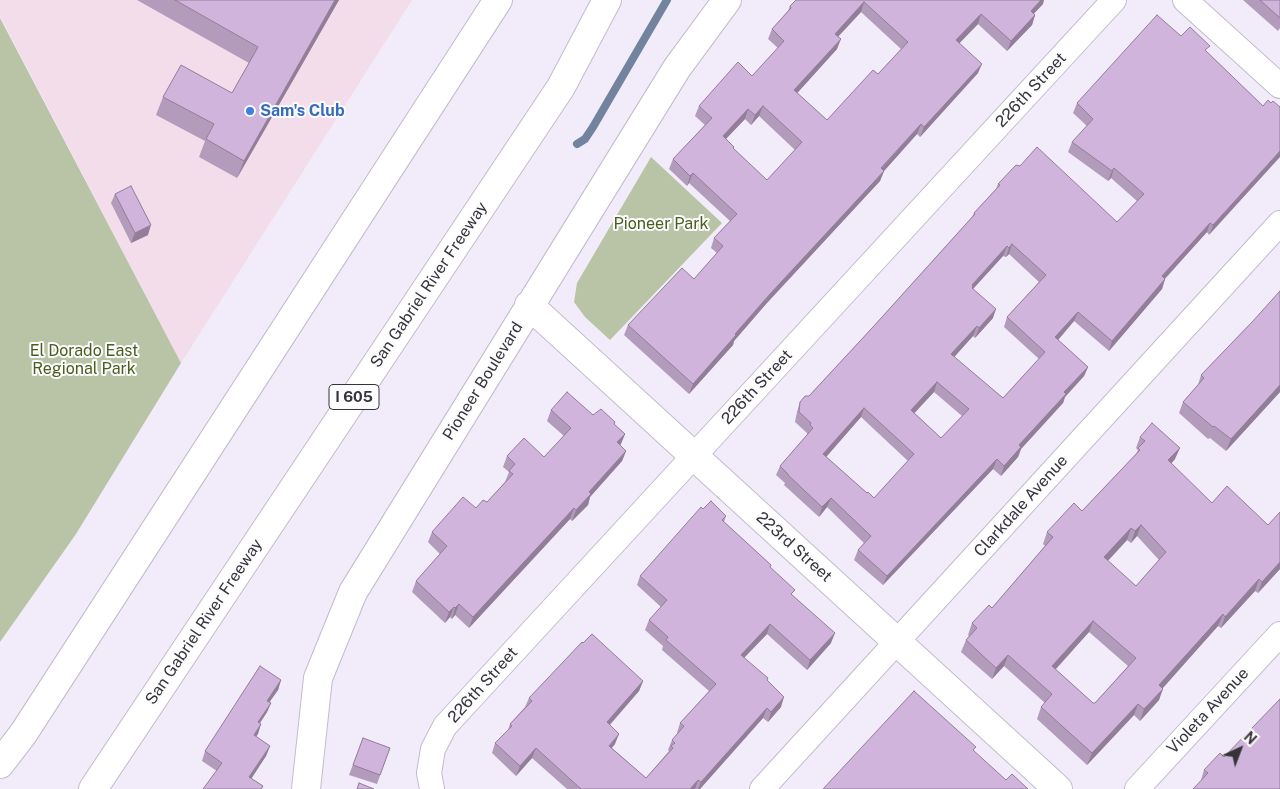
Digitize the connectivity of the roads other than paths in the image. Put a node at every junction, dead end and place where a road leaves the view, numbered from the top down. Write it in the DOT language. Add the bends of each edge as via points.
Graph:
graph roads {
  1 [pos="498,0"];
  2 [pos="607,0"];
  3 [pos="727,0"];
  4 [pos="1114,0"];
  5 [pos="1185,0"];
  6 [pos="1280,86"];
  7 [pos="1280,223"];
  8 [pos="530,305"];
  9 [pos="694,456"];
  10 [pos="1280,634"];
  11 [pos="897,641"];
  12 [pos="0,764"];
  13 [pos="92,789"];
  14 [pos="306,789"];
  15 [pos="432,789"];
  16 [pos="762,789"];
  17 [pos="1058,789"];
  18 [pos="1137,789"];
  1 -- 12 [label="main road" via="28,726"];
  2 -- 13 [label="main road, San Gabriel River Freeway / I 605" via="560,87"];
  3 -- 8 [label="main road, Pioneer Boulevard" via="677,68"];
  4 -- 9 [label="street, 226th Street"];
  5 -- 6 [label="street"];
  7 -- 11 [label="street, Clarkdale Avenue"];
  8 -- 9 [label="main road, 223rd Street"];
  8 -- 14 [label="main road, Pioneer Boulevard" via="353,592 318,678"];
  9 -- 11 [label="main road, 223rd Street"];
  9 -- 15 [label="street, 226th Street" via="445,726 433,749 429,773"];
  10 -- 18 [label="street, Violeta Avenue"];
  11 -- 16 [label="street, Clarkdale Avenue"];
  11 -- 17 [label="main road, 223rd Street"];
}
